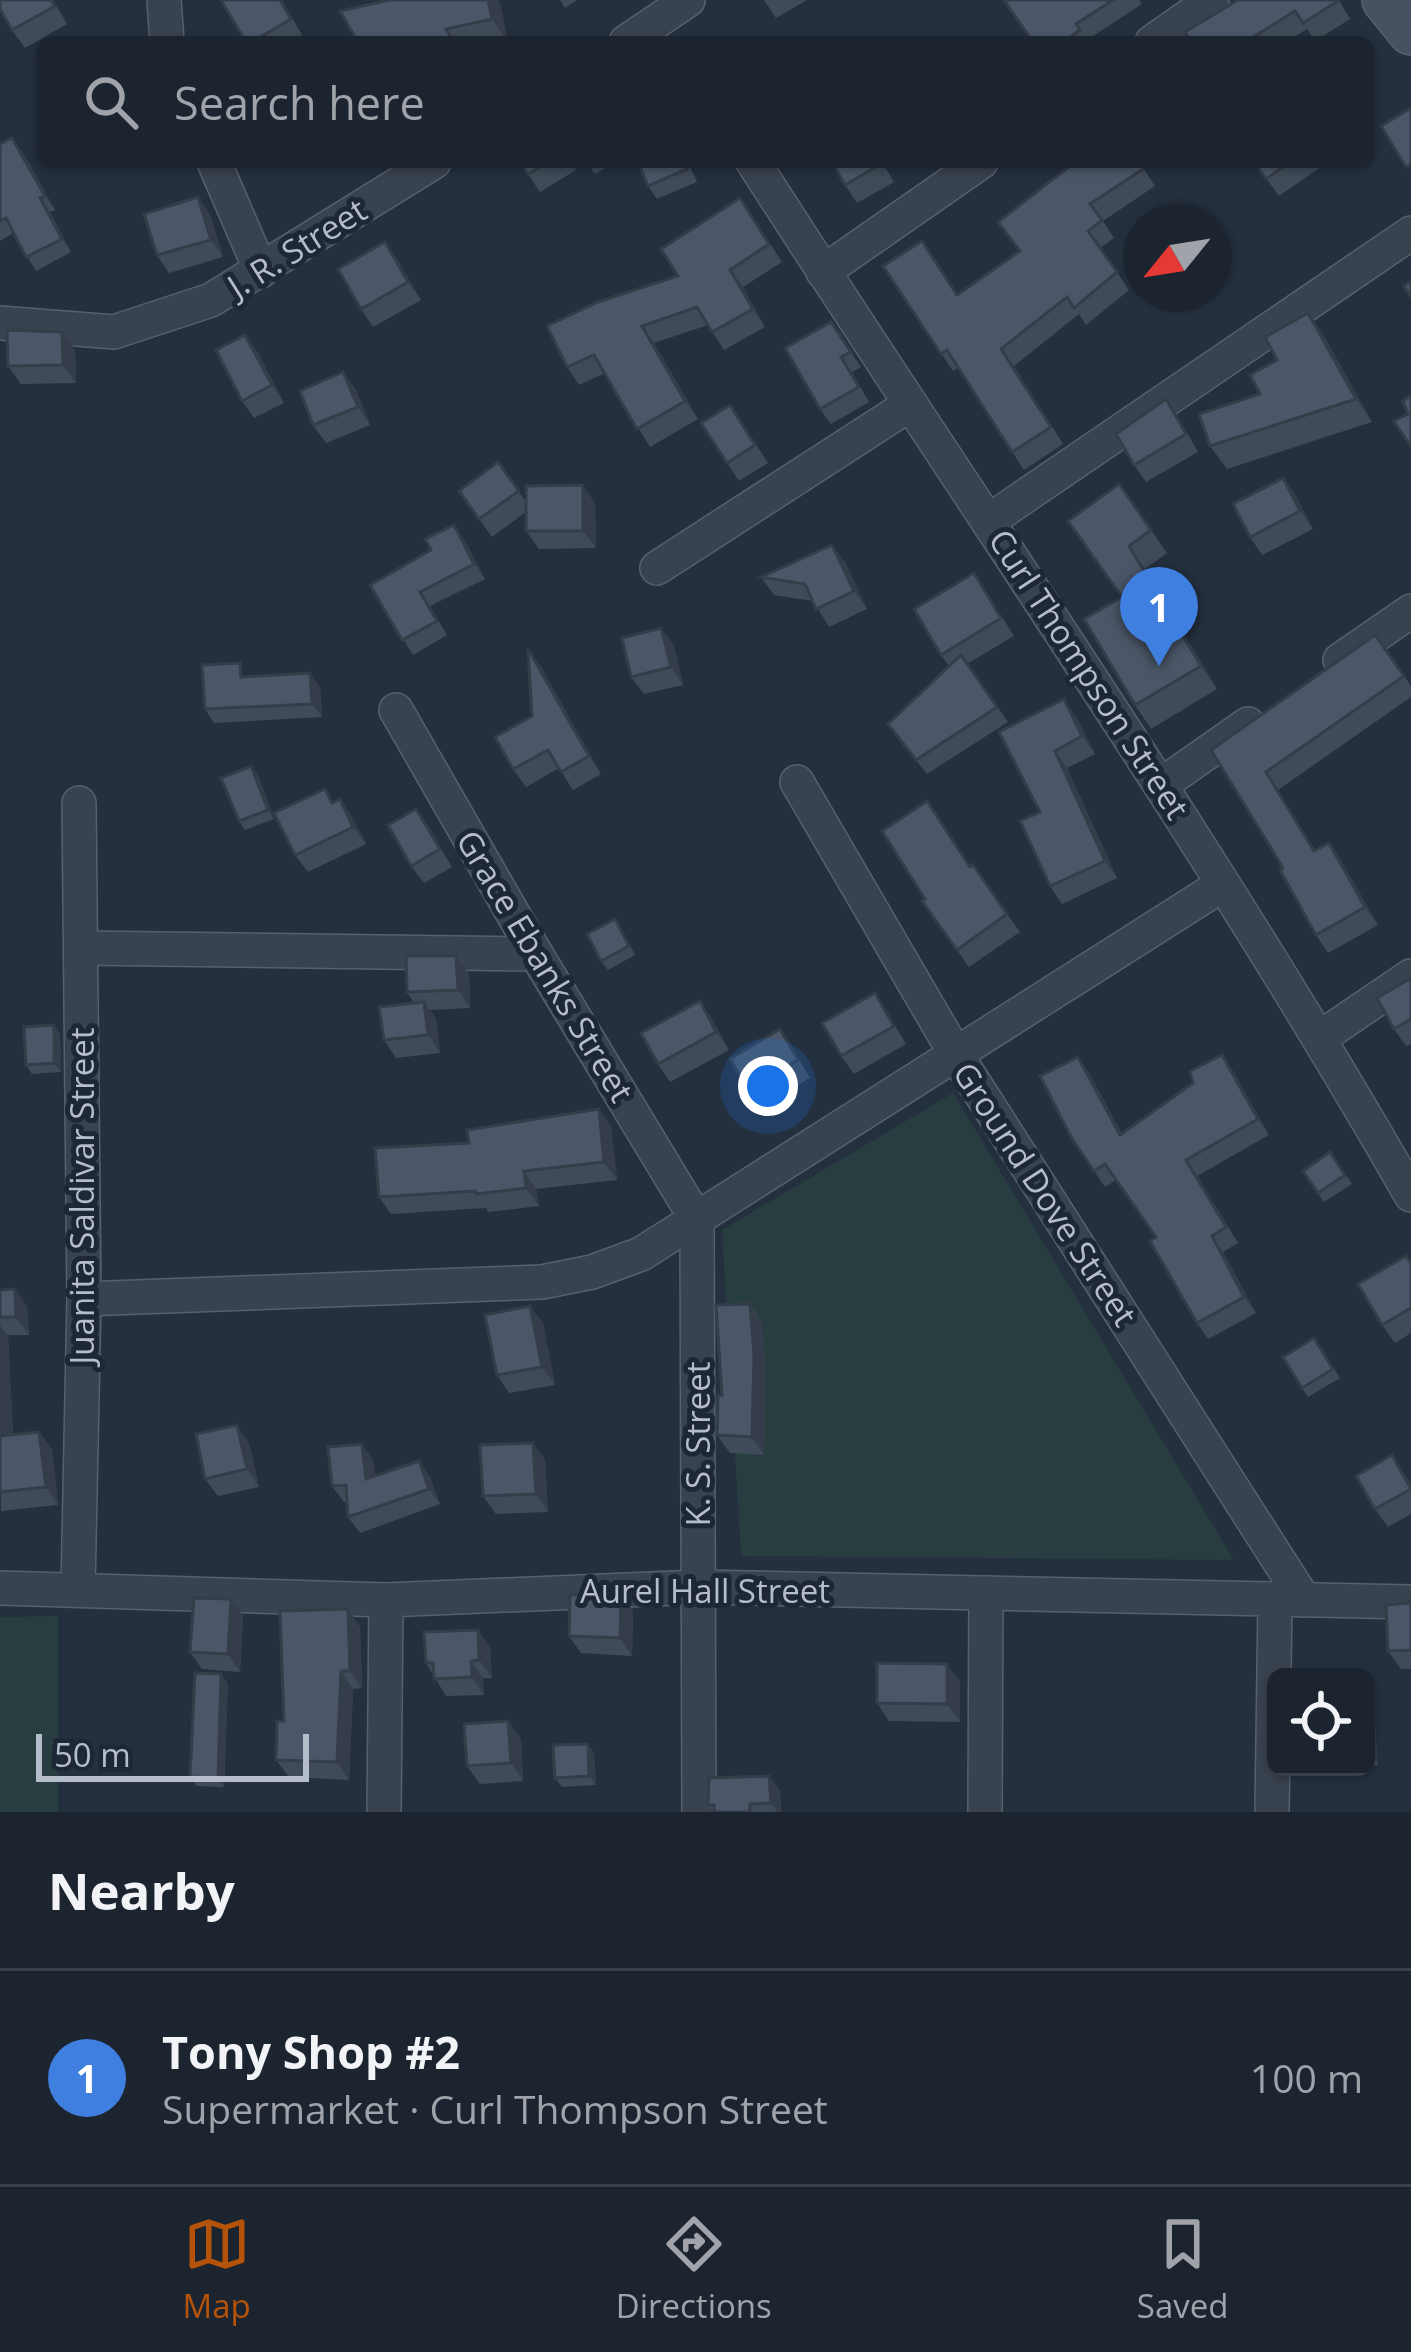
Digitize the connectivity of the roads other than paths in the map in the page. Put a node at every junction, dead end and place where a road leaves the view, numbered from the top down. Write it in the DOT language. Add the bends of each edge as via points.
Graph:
graph roads {
  1 [pos="164,0"];
  2 [pos="1211,0"];
  3 [pos="1384,0"];
  4 [pos="669,15"];
  5 [pos="1411,32"];
  6 [pos="167,36"];
  7 [pos="636,36"];
  8 [pos="1160,36"];
  9 [pos="217,168"];
  10 [pos="424,168"];
  11 [pos="757,168"];
  12 [pos="972,168"];
  13 [pos="1411,232"];
  14 [pos="261,271"];
  15 [pos="824,272"];
  16 [pos="0,323"];
  17 [pos="909,405"];
  18 [pos="990,520"];
  19 [pos="657,568"];
  20 [pos="1411,611"];
  21 [pos="1315,678"];
  22 [pos="1276,704"];
  23 [pos="396,710"];
  24 [pos="797,782"];
  25 [pos="1161,785"];
  26 [pos="79,803"];
  27 [pos="1222,885"];
  28 [pos="82,949"];
  29 [pos="536,954"];
  30 [pos="1411,976"];
  31 [pos="1321,1037"];
  32 [pos="955,1053"];
  33 [pos="1411,1195"];
  34 [pos="697,1220"];
  35 [pos="84,1299"];
  36 [pos="699,1587"];
  37 [pos="0,1588"];
  38 [pos="78,1589"];
  39 [pos="986,1593"];
  40 [pos="1289,1599"];
  41 [pos="386,1600"];
  42 [pos="1411,1601"];
  43 [pos="384,1812"];
  44 [pos="700,1812"];
  45 [pos="985,1812"];
  46 [pos="1272,1812"];
  1 -- 6 [label="street"];
  2 -- 8 [label="street"];
  3 -- 5 [label="street"];
  4 -- 7 [label="street"];
  9 -- 14 [label="street"];
  10 -- 14 [label="street, J. R. Street"];
  11 -- 15 [label="street, Curl Thompson Street"];
  12 -- 15 [label="street"];
  13 -- 18 [label="street"];
  14 -- 16 [label="street, J. R. Street" via="212,300 115,332"];
  15 -- 17 [label="street, Curl Thompson Street"];
  17 -- 18 [label="street, Curl Thompson Street"];
  17 -- 19 [label="street"];
  18 -- 25 [label="street, Curl Thompson Street"];
  20 -- 21 [label="street"];
  22 -- 25 [label="street"];
  23 -- 29 [label="street, Grace Ebanks Street"];
  24 -- 32 [label="street, Ground Dove Street"];
  25 -- 27 [label="street, Curl Thompson Street"];
  26 -- 28 [label="street, Juanita Saldivar Street"];
  27 -- 31 [label="street, Curl Thompson Street"];
  27 -- 32 [label="street"];
  28 -- 29 [label="street"];
  28 -- 35 [label="street, Juanita Saldivar Street"];
  29 -- 34 [label="street, Grace Ebanks Street"];
  30 -- 31 [label="street"];
  31 -- 33 [label="street, Curl Thompson Street"];
  32 -- 34 [label="street"];
  32 -- 40 [label="street, Ground Dove Street"];
  34 -- 35 [label="street" via="641,1254 542,1282"];
  34 -- 36 [label="street, K. S. Street"];
  35 -- 38 [label="street, Juanita Saldivar Street"];
  36 -- 39 [label="street, Aurel Hall Street"];
  36 -- 41 [label="street, Aurel Hall Street"];
  36 -- 44 [label="street, K. S. Street"];
  37 -- 38 [label="street, Aurel Hall Street"];
  38 -- 41 [label="street, Aurel Hall Street"];
  39 -- 40 [label="street, Aurel Hall Street"];
  39 -- 45 [label="street"];
  40 -- 42 [label="street, Aurel Hall Street"];
  40 -- 46 [label="street"];
  41 -- 43 [label="street"];
}
